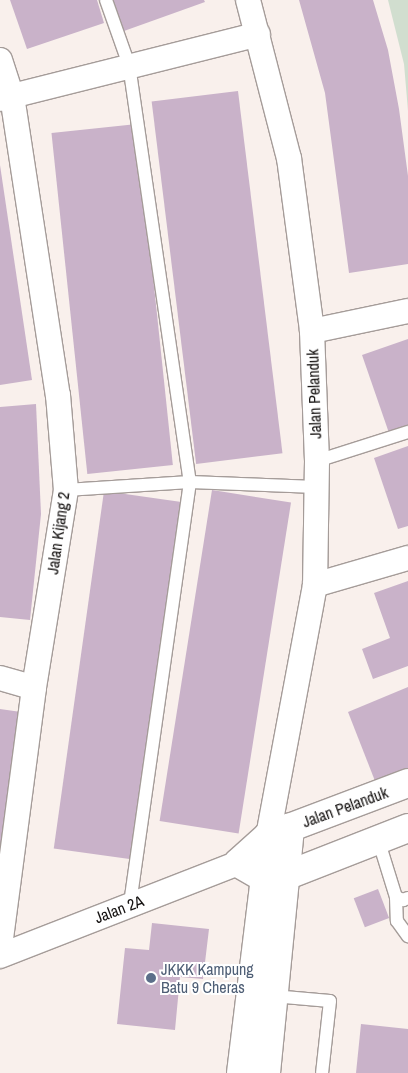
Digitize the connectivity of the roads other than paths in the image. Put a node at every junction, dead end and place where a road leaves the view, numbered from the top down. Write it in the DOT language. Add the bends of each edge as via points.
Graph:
graph roads {
  1 [pos="106,0"];
  2 [pos="248,0"];
  3 [pos="258,34"];
  4 [pos="0,60"];
  5 [pos="129,66"];
  6 [pos="6,97"];
  7 [pos="408,311"];
  8 [pos="312,331"];
  9 [pos="408,432"];
  10 [pos="317,461"];
  11 [pos="190,482"];
  12 [pos="316,487"];
  13 [pos="66,490"];
  14 [pos="408,558"];
  15 [pos="315,585"];
  16 [pos="0,678"];
  17 [pos="34,688"];
  18 [pos="408,783"];
  19 [pos="408,828"];
  20 [pos="279,832"];
  21 [pos="378,839"];
  22 [pos="238,863"];
  23 [pos="277,877"];
  24 [pos="402,897"];
  25 [pos="130,905"];
  26 [pos="408,936"];
  27 [pos="0,948"];
  28 [pos="0,956"];
  29 [pos="273,996"];
  30 [pos="241,1073"];
  31 [pos="266,1073"];
  32 [pos="322,1073"];
  1 -- 5 [label="lane"];
  2 -- 3 [label="street, Jalan Pelanduk"];
  3 -- 5 [label="street"];
  3 -- 8 [label="street, Jalan Pelanduk" via="289,158"];
  4 -- 6 [label="street, Jalan Kijang 2"];
  5 -- 6 [label="street"];
  5 -- 11 [label="lane"];
  6 -- 13 [label="street, Jalan Kijang 2" via="58,395"];
  7 -- 8 [label="street"];
  8 -- 10 [label="street, Jalan Pelanduk"];
  9 -- 10 [label="lane"];
  10 -- 12 [label="street, Jalan Pelanduk"];
  11 -- 12 [label="lane"];
  11 -- 13 [label="lane"];
  11 -- 25 [label="lane"];
  12 -- 15 [label="street, Jalan Pelanduk"];
  13 -- 17 [label="street, Jalan Kijang 2"];
  14 -- 15 [label="street"];
  15 -- 20 [label="street, Jalan Pelanduk" via="278,791"];
  16 -- 17 [label="street"];
  17 -- 27 [label="street, Jalan Kijang 2"];
  18 -- 20 [label="street, Jalan Pelanduk"];
  19 -- 21 [label="street"];
  20 -- 22 [label="street"];
  20 -- 23 [label="street"];
  21 -- 23 [label="street"];
  21 -- 24 [label="lane"];
  22 -- 23 [label="street"];
  22 -- 25 [label="street, Jalan 2A"];
  23 -- 29 [label="street"];
  23 -- 30 [label="street"];
  24 -- 26 [label="lane" via="397,921"];
  25 -- 28 [label="street, Jalan 2A"];
  29 -- 31 [label="street"];
  29 -- 32 [label="lane" via="330,1001"];
}
